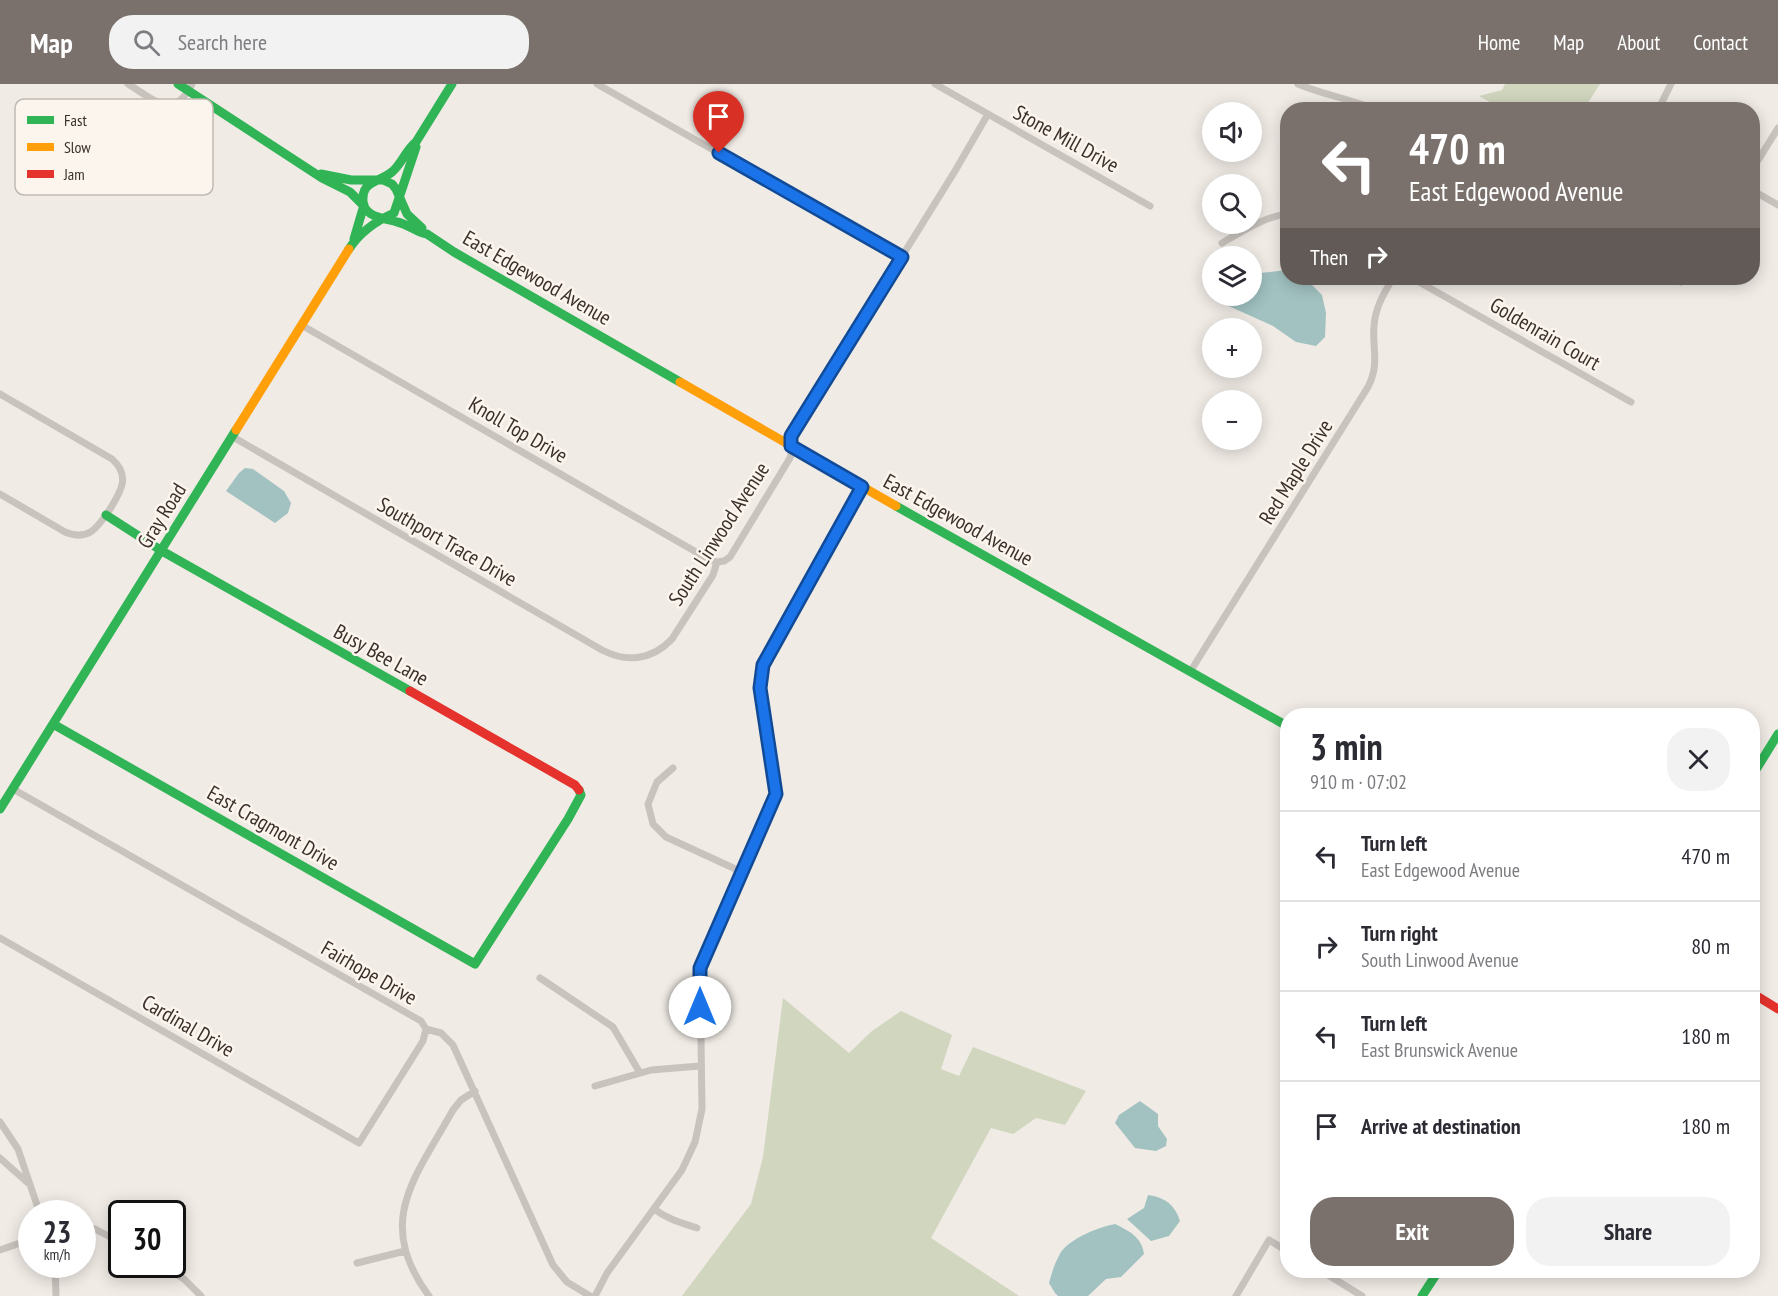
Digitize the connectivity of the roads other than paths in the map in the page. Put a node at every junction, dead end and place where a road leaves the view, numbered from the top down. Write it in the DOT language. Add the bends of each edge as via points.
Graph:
graph roads {
  1 [pos="128,84"];
  2 [pos="178,84"];
  3 [pos="452,84"];
  4 [pos="597,84"];
  5 [pos="935,84"];
  6 [pos="1299,84"];
  7 [pos="1671,84"];
  8 [pos="190,87"];
  9 [pos="153,99"];
  10 [pos="180,99"];
  11 [pos="207,99"];
  12 [pos="1358,102"];
  13 [pos="1662,102"];
  14 [pos="213,103"];
  15 [pos="988,114"];
  16 [pos="1778,128"];
  17 [pos="416,142"];
  18 [pos="1760,157"];
  19 [pos="315,173"];
  20 [pos="376,180"];
  21 [pos="399,195"];
  22 [pos="1760,195"];
  23 [pos="1778,205"];
  24 [pos="364,206"];
  25 [pos="1150,206"];
  26 [pos="1280,215"];
  27 [pos="382,218"];
  28 [pos="427,234"];
  29 [pos="354,241"];
  30 [pos="1222,243"];
  31 [pos="902,257"];
  32 [pos="1389,285"];
  33 [pos="1424,285"];
  34 [pos="303,326"];
  35 [pos="0,394"];
  36 [pos="1631,402"];
  37 [pos="233,437"];
  38 [pos="791,446"];
  39 [pos="862,487"];
  40 [pos="0,494"];
  41 [pos="106,514"];
  42 [pos="162,551"];
  43 [pos="717,562"];
  44 [pos="650,655"];
  45 [pos="1190,672"];
  46 [pos="1280,722"];
  47 [pos="53,724"];
  48 [pos="1778,734"];
  49 [pos="1760,763"];
  50 [pos="672,768"];
  51 [pos="13,789"];
  52 [pos="0,809"];
  53 [pos="742,872"];
  54 [pos="0,938"];
  55 [pos="476,964"];
  56 [pos="540,978"];
  57 [pos="1760,998"];
  58 [pos="1778,1009"];
  59 [pos="426,1029"];
  60 [pos="700,1066"];
  61 [pos="640,1073"];
  62 [pos="595,1086"];
  63 [pos="475,1091"];
  64 [pos="0,1122"];
  65 [pos="0,1158"];
  66 [pos="30,1185"];
  67 [pos="35,1200"];
  68 [pos="654,1209"];
  69 [pos="697,1228"];
  70 [pos="18,1244"];
  71 [pos="1280,1247"];
  72 [pos="0,1250"];
  73 [pos="405,1251"];
  74 [pos="357,1263"];
  75 [pos="56,1278"];
  76 [pos="182,1278"];
  77 [pos="1333,1278"];
  78 [pos="1434,1278"];
  79 [pos="57,1293"];
  80 [pos="201,1296"];
  81 [pos="429,1296"];
  82 [pos="590,1296"];
  83 [pos="595,1296"];
  84 [pos="1236,1296"];
  85 [pos="1362,1296"];
  86 [pos="1422,1296"];
  1 -- 9 [label="street"];
  2 -- 8 [label="street"];
  3 -- 17 [label="street"];
  4 -- 31 [label="street"];
  5 -- 15 [label="street, Stone Mill Drive"];
  6 -- 12 [label="street"];
  7 -- 13 [label="street"];
  8 -- 10 [label="street"];
  8 -- 11 [label="street"];
  14 -- 19 [label="street"];
  15 -- 25 [label="street, Stone Mill Drive"];
  15 -- 31 [label="street, South Linwood Avenue"];
  16 -- 18 [label="street"];
  17 -- 20 [label="street" via="396,169"];
  17 -- 21 [label="street"];
  19 -- 20 [label="street"];
  19 -- 24 [label="street" via="350,192"];
  20 -- 21 [label="street" via="392,184"];
  20 -- 24 [label="street" via="364,192"];
  21 -- 27 [label="street" via="398,207"];
  21 -- 28 [label="street, East Edgewood Avenue" via="407,214"];
  22 -- 23 [label="street"];
  24 -- 27 [label="street" via="371,215"];
  24 -- 29 [label="street, Gray Road"];
  26 -- 30 [label="street"];
  27 -- 28 [label="street, East Edgewood Avenue"];
  27 -- 29 [label="street, Gray Road"];
  28 -- 38 [label="street, East Edgewood Avenue"];
  29 -- 34 [label="street, Gray Road"];
  31 -- 38 [label="street, South Linwood Avenue" via="793,432"];
  32 -- 45 [label="street, Red Maple Drive" via="1376,312 1375,365 1370,383"];
  33 -- 36 [label="street, Goldenrain Court"];
  34 -- 37 [label="street, Gray Road"];
  34 -- 43 [label="street, Knoll Top Drive"];
  35 -- 41 [label="street" via="117,464 122,485"];
  37 -- 42 [label="street, Gray Road"];
  37 -- 44 [label="street, Southport Trace Drive" via="613,656"];
  38 -- 39 [label="street, East Edgewood Avenue"];
  38 -- 43 [label="street, South Linwood Avenue" via="790,458 730,556"];
  39 -- 45 [label="street, East Edgewood Avenue"];
  39 -- 53 [label="street" via="763,665 760,688 776,794"];
  40 -- 41 [label="street" via="72,534 94,531"];
  41 -- 42 [label="street, Busy Bee Lane"];
  42 -- 47 [label="street, Gray Road"];
  42 -- 55 [label="street, Busy Bee Lane" via="580,791 568,819"];
  43 -- 44 [label="street, South Linwood Avenue" via="677,633"];
  45 -- 46 [label="street, East Edgewood Avenue"];
  47 -- 51 [label="street, Gray Road"];
  47 -- 55 [label="street, East Cragmont Drive"];
  48 -- 49 [label="street"];
  50 -- 53 [label="street" via="657,782 648,804 653,825 666,837"];
  51 -- 52 [label="street, Gray Road"];
  51 -- 59 [label="street, Fairhope Drive" via="421,1021"];
  53 -- 60 [label="street" via="700,968"];
  54 -- 59 [label="street, Cardinal Drive" via="360,1143 423,1041"];
  56 -- 61 [label="street" via="613,1027"];
  57 -- 58 [label="street"];
  59 -- 63 [label="street, Fairhope Drive" via="441,1033 449,1041"];
  60 -- 61 [label="street"];
  60 -- 68 [label="street" via="702,1109 695,1142 682,1170"];
  61 -- 62 [label="street"];
  63 -- 73 [label="street" via="455,1107 411,1185 403,1214"];
  63 -- 82 [label="street, Fairhope Drive" via="553,1265 567,1282"];
  64 -- 66 [label="street" via="18,1149"];
  65 -- 66 [label="street"];
  66 -- 67 [label="street"];
  68 -- 69 [label="street"];
  68 -- 83 [label="street"];
  70 -- 72 [label="street"];
  71 -- 84 [label="street" via="1269,1240"];
  73 -- 74 [label="street"];
  73 -- 81 [label="street"];
  75 -- 79 [label="street"];
  76 -- 80 [label="street"];
  77 -- 85 [label="street"];
  78 -- 86 [label="street"];
}
